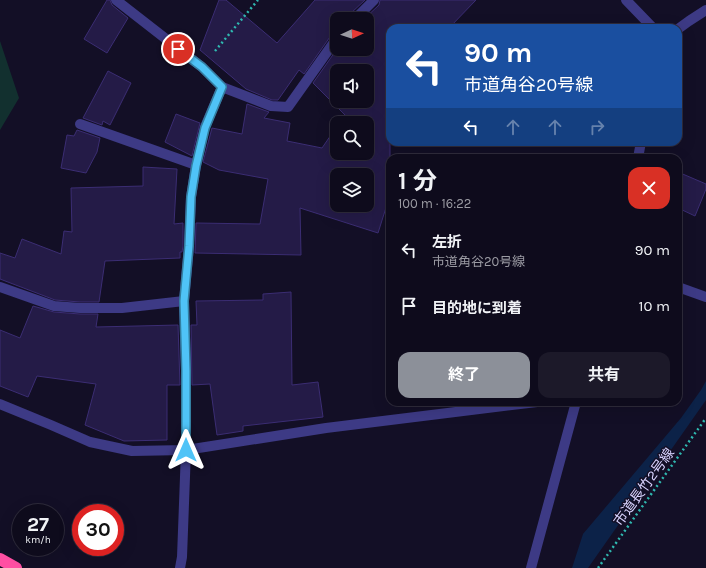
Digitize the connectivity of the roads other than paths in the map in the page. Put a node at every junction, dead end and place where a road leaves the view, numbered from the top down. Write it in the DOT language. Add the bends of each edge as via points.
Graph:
graph roads {
  1 [pos="116,0"];
  2 [pos="374,0"];
  3 [pos="626,0"];
  4 [pos="706,10"];
  5 [pos="362,12"];
  6 [pos="649,24"];
  7 [pos="682,26"];
  8 [pos="330,48"];
  9 [pos="222,87"];
  10 [pos="80,124"];
  11 [pos="196,166"];
  12 [pos="0,287"];
  13 [pos="682,288"];
  14 [pos="706,297"];
  15 [pos="184,301"];
  16 [pos="0,404"];
  17 [pos="505,406"];
  18 [pos="575,406"];
  19 [pos="186,450"];
  20 [pos="0,559"];
  21 [pos="16,568"];
  22 [pos="180,568"];
  23 [pos="531,568"];
  1 -- 9 [label="street" via="202,67"];
  2 -- 5 [label="street"];
  3 -- 6 [label="street"];
  4 -- 7 [label="street"];
  8 -- 9 [label="street" via="288,107 272,106"];
  9 -- 11 [label="street" via="205,128"];
  10 -- 11 [label="street"];
  11 -- 15 [label="street" via="191,197"];
  12 -- 15 [label="street" via="54,306 80,308 122,308"];
  13 -- 14 [label="street"];
  15 -- 19 [label="street"];
  16 -- 19 [label="street" via="90,442 132,451"];
  17 -- 19 [label="street" via="326,428"];
  18 -- 23 [label="street"];
  19 -- 22 [label="street"];
  20 -- 21 [label="highway"];
}
